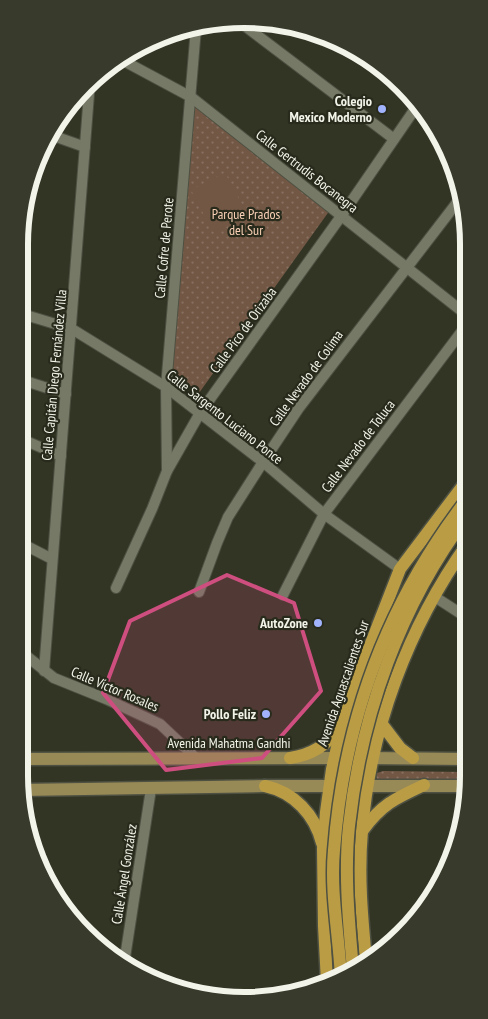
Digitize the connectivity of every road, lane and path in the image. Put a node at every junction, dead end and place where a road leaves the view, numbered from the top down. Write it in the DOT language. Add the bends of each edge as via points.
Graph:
graph roads {
  1 [pos="248,28"];
  2 [pos="196,33"];
  3 [pos="127,62"];
  4 [pos="89,93"];
  5 [pos="191,97"];
  6 [pos="414,110"];
  7 [pos="56,137"];
  8 [pos="394,139"];
  9 [pos="85,147"];
  10 [pos="456,203"];
  11 [pos="342,216"];
  12 [pos="406,268"];
  13 [pos="460,310"];
  14 [pos="28,316"];
  15 [pos="72,329"];
  16 [pos="460,334"];
  17 [pos="28,382"];
  18 [pos="166,387"];
  19 [pos="66,394"];
  20 [pos="200,413"];
  21 [pos="28,442"];
  22 [pos="61,456"];
  23 [pos="262,462"];
  24 [pos="167,471"];
  25 [pos="460,490"];
  26 [pos="460,509"];
  27 [pos="324,514"];
  28 [pos="460,527"];
  29 [pos="28,547"];
  30 [pos="460,556"];
  31 [pos="52,559"];
  32 [pos="400,569"];
  33 [pos="116,588"];
  34 [pos="199,592"];
  35 [pos="283,595"];
  36 [pos="435,597"];
  37 [pos="460,613"];
  38 [pos="28,658"];
  39 [pos="44,671"];
  40 [pos="346,711"];
  41 [pos="381,723"];
  42 [pos="340,730"];
  43 [pos="377,740"];
  44 [pos="196,758"];
  45 [pos="290,758"];
  46 [pos="334,758"];
  47 [pos="373,758"];
  48 [pos="413,758"];
  49 [pos="460,758"];
  50 [pos="28,759"];
  51 [pos="424,785"];
  52 [pos="265,786"];
  53 [pos="329,786"];
  54 [pos="367,786"];
  55 [pos="460,786"];
  56 [pos="151,789"];
  57 [pos="28,790"];
  58 [pos="362,832"];
  59 [pos="323,849"];
  60 [pos="323,874"];
  61 [pos="360,876"];
  62 [pos="366,954"];
  63 [pos="125,956"];
  64 [pos="352,962"];
  65 [pos="339,969"];
  66 [pos="327,975"];
  1 -- 8 [label="street"];
  2 -- 5 [label="street, Calle Cofre de Perote"];
  3 -- 5 [label="street, Calle Gertrudis Bocanegra"];
  4 -- 9 [label="street, Calle Capitán Diego Fernández Villa"];
  5 -- 11 [label="street, Calle Gertrudis Bocanegra"];
  5 -- 18 [label="street, Calle Cofre de Perote"];
  6 -- 8 [label="street, Calle Pico de Orizaba"];
  7 -- 9 [label="street"];
  8 -- 11 [label="street, Calle Pico de Orizaba"];
  9 -- 15 [label="street, Calle Capitán Diego Fernández Villa"];
  10 -- 12 [label="street, Calle Nevado de Colima"];
  11 -- 12 [label="street, Calle Gertrudis Bocanegra"];
  11 -- 20 [label="street, Calle Pico de Orizaba"];
  12 -- 13 [label="street, Calle Gertrudis Bocanegra"];
  12 -- 23 [label="street, Calle Nevado de Colima"];
  14 -- 15 [label="street, Calle Sargento Luciano Ponce"];
  15 -- 18 [label="street, Calle Sargento Luciano Ponce"];
  15 -- 19 [label="street, Calle Capitán Diego Fernández Villa"];
  16 -- 27 [label="street, Calle Nevado de Toluca"];
  17 -- 19 [label="street"];
  18 -- 20 [label="street, Calle Sargento Luciano Ponce"];
  18 -- 24 [label="street, Calle Cofre de Perote"];
  19 -- 22 [label="street, Calle Capitán Diego Fernández Villa"];
  20 -- 23 [label="street, Calle Sargento Luciano Ponce"];
  20 -- 24 [label="street, Calle Pico de Orizaba"];
  21 -- 22 [label="street"];
  22 -- 31 [label="street, Calle Capitán Diego Fernández Villa"];
  23 -- 27 [label="street, Calle Sargento Luciano Ponce"];
  23 -- 34 [label="street, Calle Nevado de Colima" via="228,517"];
  24 -- 33 [label="street, Calle Pico de Orizaba"];
  25 -- 32 [label="main road, Avenida Aguascalientes Sur"];
  26 -- 65 [label="main road, Avenida Aguascalientes Sur, bridge" via="435,543 401,603 356,718 344,771 334,851"];
  27 -- 32 [label="street, Calle Sargento Luciano Ponce"];
  27 -- 35 [label="street, Calle Nevado de Toluca"];
  28 -- 64 [label="main road, bridge" via="434,565 403,625 376,696 362,748 349,827 347,880"];
  29 -- 31 [label="street"];
  30 -- 36 [label="main road"];
  31 -- 39 [label="street, Calle Capitán Diego Fernández Villa"];
  32 -- 40 [label="main road, Avenida Aguascalientes Sur"];
  36 -- 37 [label="street"];
  36 -- 41 [label="main road" via="388,697"];
  38 -- 39 [label="street, Calle Víctor Rosales"];
  39 -- 44 [label="street, Calle Víctor Rosales" via="160,724"];
  40 -- 42 [label="main road, Avenida Aguascalientes Sur"];
  40 -- 45 [label="main road" via="338,729 325,744 309,754"];
  41 -- 43 [label="main road"];
  41 -- 48 [label="main road" via="400,748"];
  42 -- 43 [label="main road" via="343,739 357,747"];
  42 -- 46 [label="main road, Avenida Aguascalientes Sur"];
  43 -- 47 [label="main road"];
  44 -- 45 [label="main road, Avenida Mahatma Gandhi"];
  44 -- 50 [label="main road, Avenida Mahatma Gandhi"];
  45 -- 46 [label="main road, Avenida Mahatma Gandhi"];
  46 -- 47 [label="main road, Avenida Mahatma Gandhi"];
  46 -- 53 [label="main road, Avenida Aguascalientes Sur"];
  47 -- 48 [label="main road, Avenida Mahatma Gandhi"];
  47 -- 54 [label="main road"];
  48 -- 49 [label="main road, Avenida Mahatma Gandhi"];
  51 -- 54 [label="main road"];
  51 -- 55 [label="main road"];
  51 -- 58 [label="main road" via="388,804 375,814"];
  52 -- 53 [label="main road"];
  52 -- 56 [label="main road"];
  52 -- 59 [label="main road" via="282,790 304,809 316,828"];
  53 -- 54 [label="main road"];
  53 -- 59 [label="main road, Avenida Aguascalientes Sur"];
  54 -- 58 [label="main road"];
  56 -- 57 [label="main road"];
  56 -- 63 [label="street, Calle Ángel González"];
  58 -- 61 [label="main road"];
  59 -- 60 [label="main road, Avenida Aguascalientes Sur"];
  60 -- 61 [label="main road" via="328,865 342,859 354,864"];
  60 -- 66 [label="main road, Avenida Aguascalientes Sur"];
  61 -- 62 [label="main road"];
}
